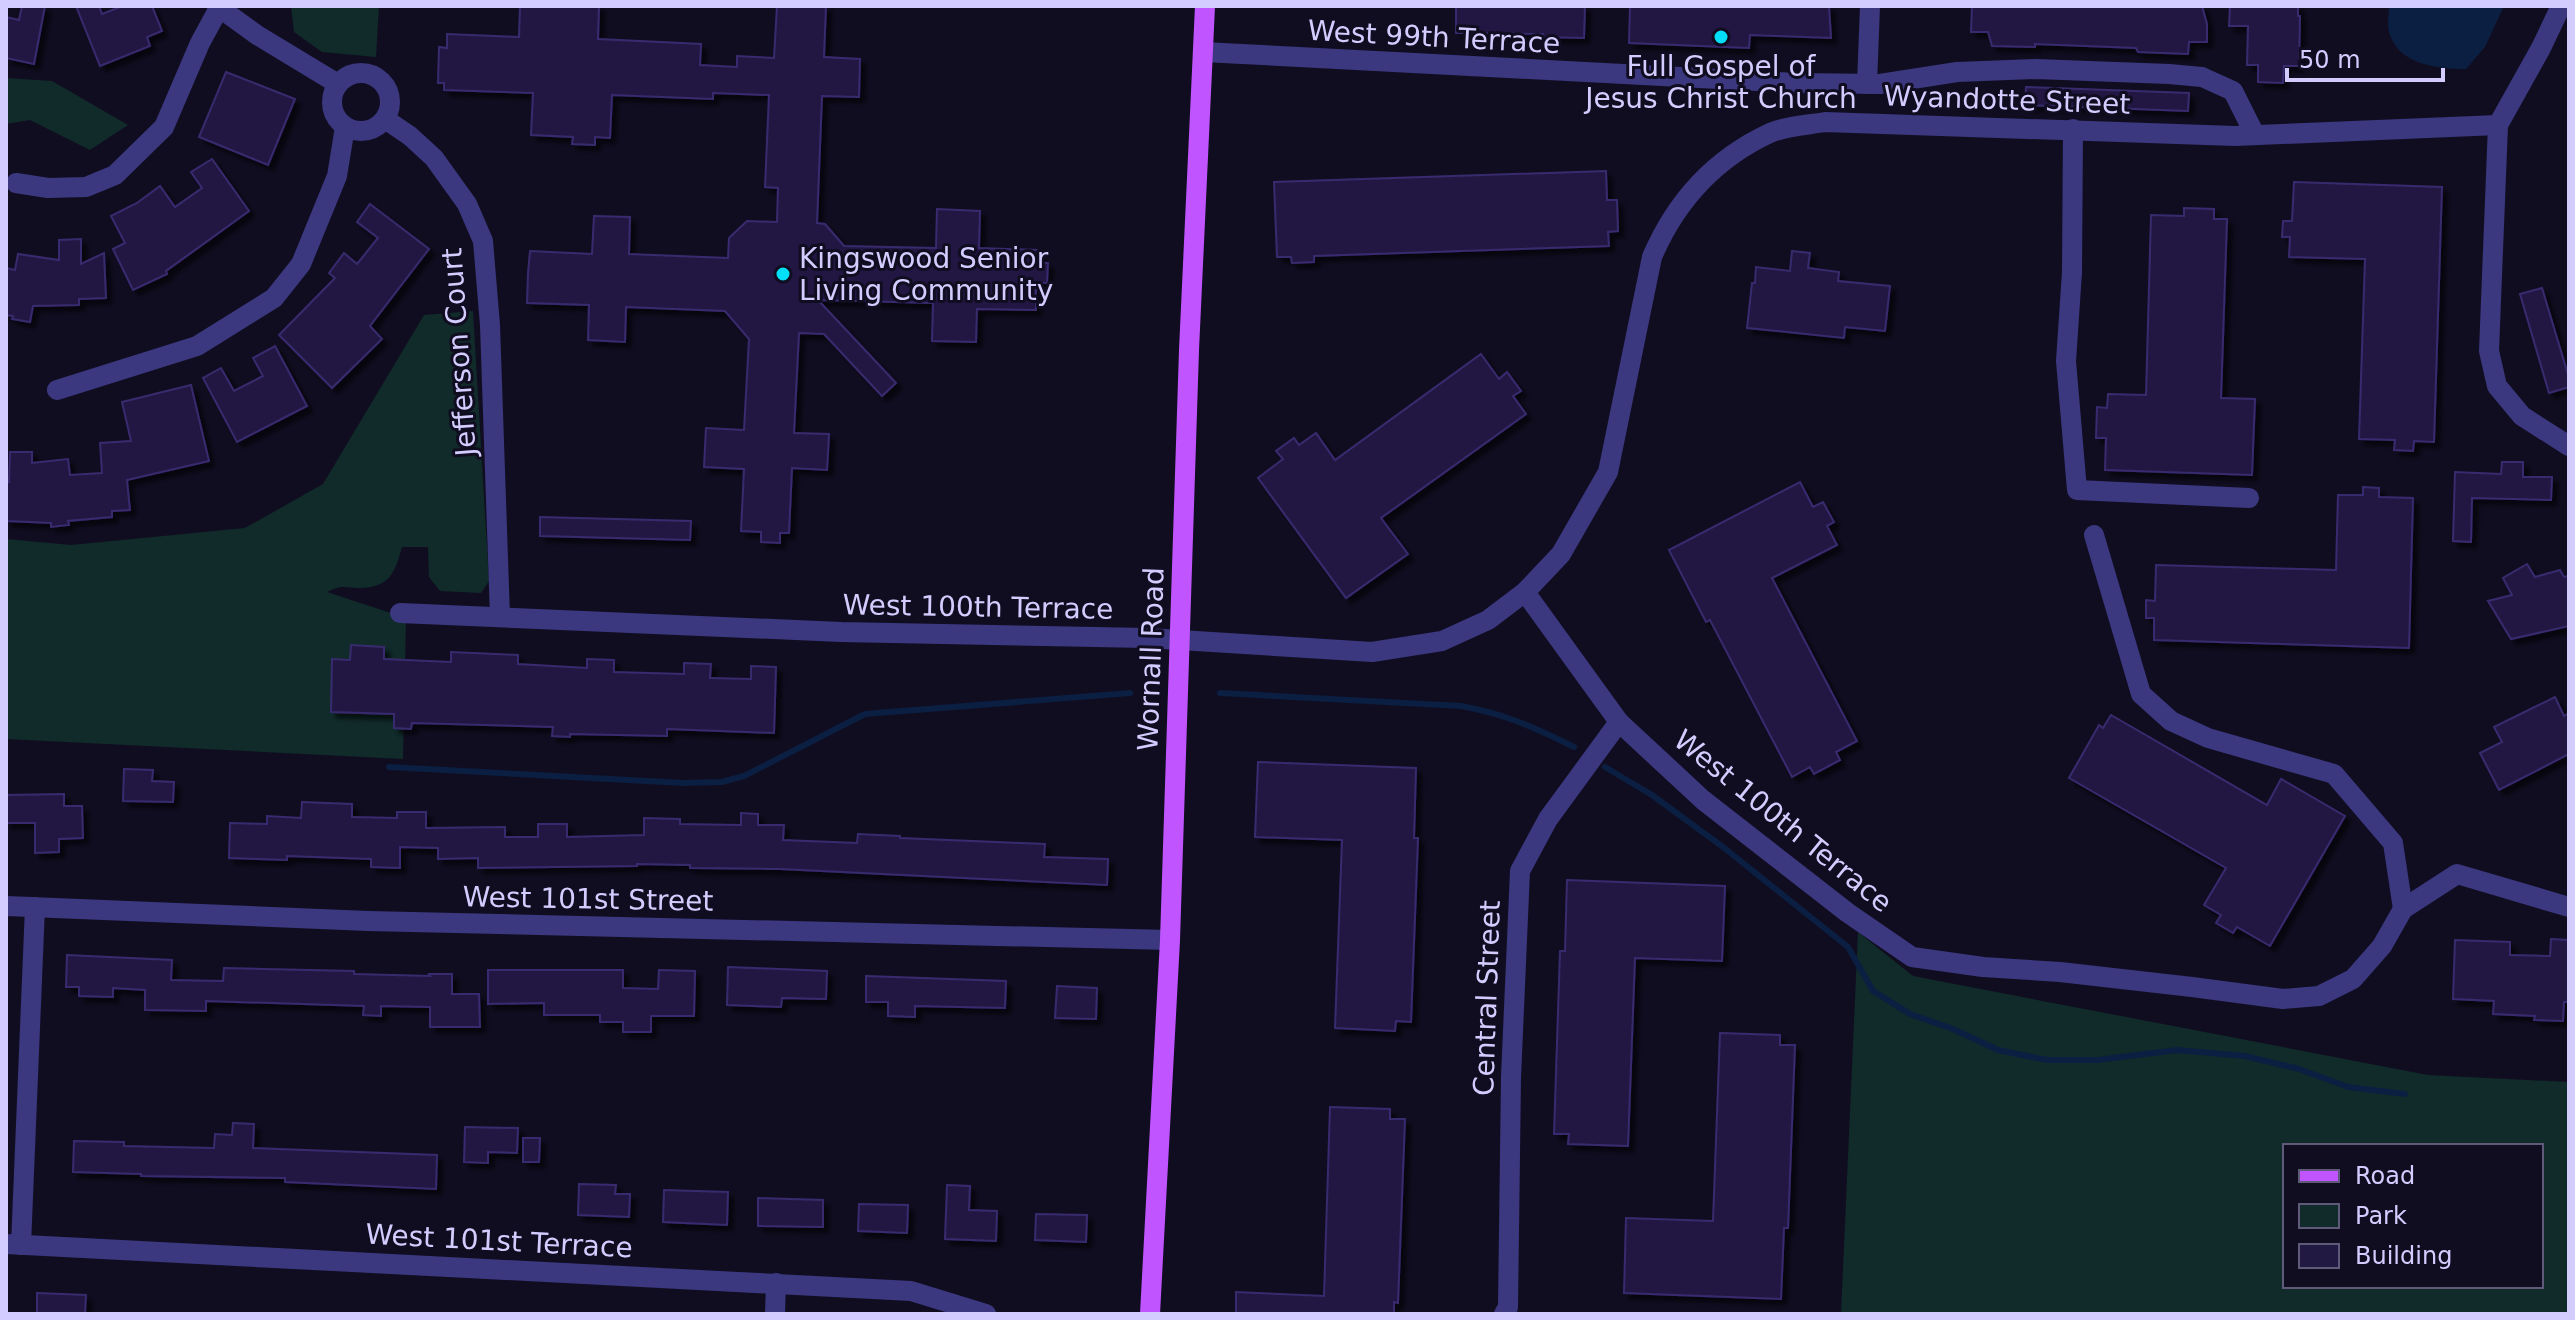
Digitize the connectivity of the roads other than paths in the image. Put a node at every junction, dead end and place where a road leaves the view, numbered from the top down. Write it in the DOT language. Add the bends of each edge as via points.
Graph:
graph roads {
  1 [pos="1205,6"];
  2 [pos="1870,6"];
  3 [pos="2561,6"];
  4 [pos="218,7"];
  5 [pos="1203,52"];
  6 [pos="338,84"];
  7 [pos="1867,84"];
  8 [pos="385,119"];
  9 [pos="2498,125"];
  10 [pos="345,127"];
  11 [pos="2073,129"];
  12 [pos="2255,135"];
  13 [pos="16,183"];
  14 [pos="57,390"];
  15 [pos="2569,446"];
  16 [pos="2249,498"];
  17 [pos="2094,535"];
  18 [pos="1525,592"];
  19 [pos="400,613"];
  20 [pos="500,617"];
  21 [pos="1180,640"];
  22 [pos="1619,722"];
  23 [pos="6,906"];
  24 [pos="35,907"];
  25 [pos="2569,907"];
  26 [pos="2403,909"];
  27 [pos="1170,940"];
  28 [pos="14,1244"];
  29 [pos="776,1283"];
  30 [pos="1510,1312"];
  31 [pos="775,1314"];
  32 [pos="986,1314"];
  33 [pos="1150,1314"];
  1 -- 5 [label="main road, Wornall Road"];
  2 -- 7 [label="street"];
  3 -- 9 [label="street"];
  4 -- 6 [label="street"];
  4 -- 13 [label="street" via="164,127 115,175 86,187"];
  5 -- 7 [label="street, West 99th Terrace"];
  5 -- 21 [label="main road, Wornall Road"];
  6 -- 8 [label="street" via="357,73 379,80 390,99"];
  6 -- 10 [label="street" via="332,107"];
  7 -- 12 [label="street, West 99th Terrace" via="2036,69 2202,77 2233,91"];
  8 -- 10 [label="street" via="367,131"];
  8 -- 20 [label="street, Jefferson Court" via="434,158 467,204 483,241"];
  9 -- 12 [label="street, Wyandotte Street"];
  9 -- 15 [label="street" via="2489,351 2497,386 2522,416"];
  10 -- 14 [label="street" via="337,176 301,264 274,298 197,346"];
  11 -- 12 [label="street, Wyandotte Street"];
  11 -- 16 [label="street" via="2066,361 2077,490"];
  11 -- 18 [label="street, Wyandotte Street" via="1825,122 1772,132 1721,163 1693,188 1652,257 1608,472 1561,554"];
  17 -- 26 [label="street" via="2141,694 2171,721 2208,738 2334,774 2393,843"];
  18 -- 21 [label="street, West 100th Terrace" via="1488,620 1442,641 1372,652"];
  18 -- 22 [label="street, West 100th Terrace"];
  19 -- 20 [label="street, West 100th Terrace"];
  20 -- 21 [label="street, West 100th Terrace"];
  21 -- 27 [label="main road, Wornall Road"];
  22 -- 26 [label="street, West 100th Terrace" via="1703,800 1912,957 2283,999 2319,996 2353,979 2382,946"];
  22 -- 30 [label="street, Central Street" via="1548,819 1520,871 1511,1077"];
  23 -- 24 [label="street, West 101st Street"];
  24 -- 27 [label="street, West 101st Street" via="368,921"];
  24 -- 28 [label="street"];
  25 -- 26 [label="street" via="2457,874"];
  27 -- 33 [label="main road, Wornall Road"];
  28 -- 29 [label="street, West 101st Terrace"];
  29 -- 31 [label="street"];
  29 -- 32 [label="street, West 101st Terrace" via="911,1291"];
}
